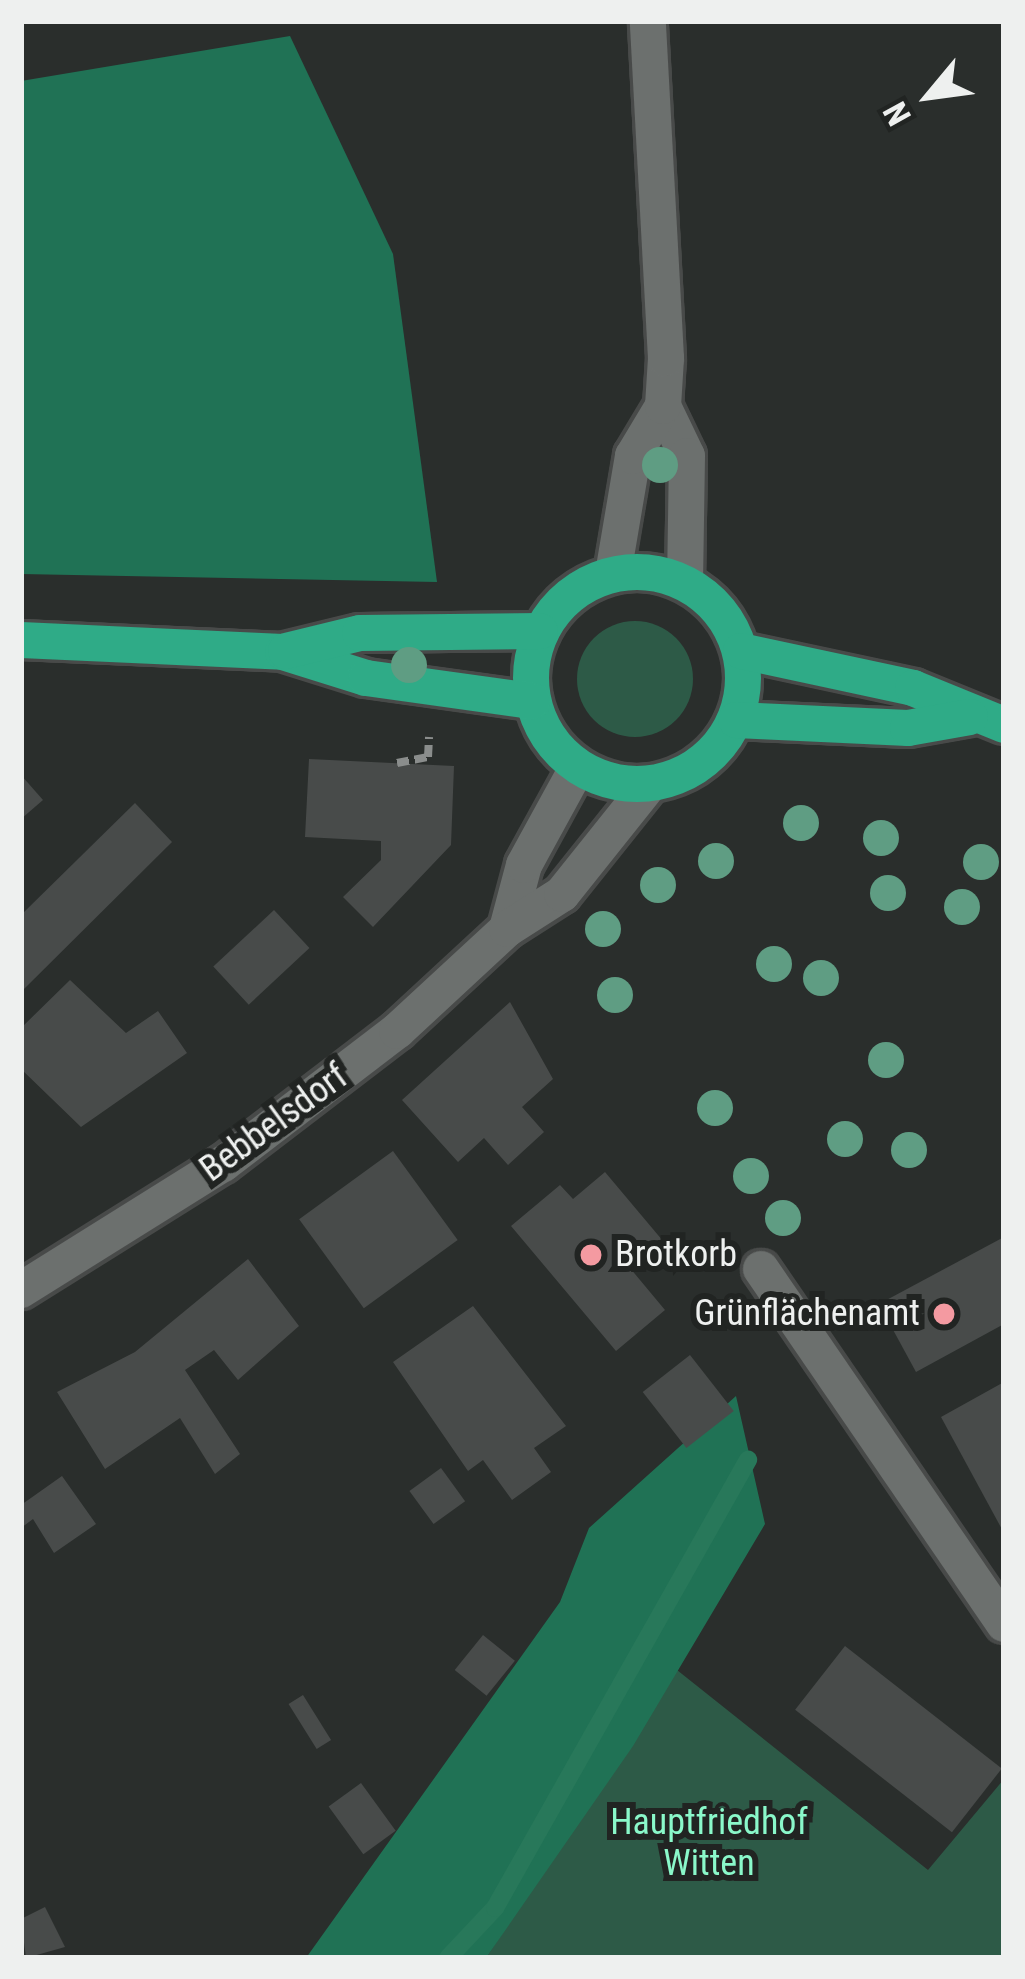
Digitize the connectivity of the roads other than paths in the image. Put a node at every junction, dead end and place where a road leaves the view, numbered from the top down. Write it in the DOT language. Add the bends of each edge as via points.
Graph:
graph roads {
  1 [pos="648,21"];
  2 [pos="663,406"];
  3 [pos="613,574"];
  4 [pos="685,582"];
  5 [pos="540,631"];
  6 [pos="21,640"];
  7 [pos="741,651"];
  8 [pos="283,652"];
  9 [pos="532,701"];
  10 [pos="736,720"];
  11 [pos="987,721"];
  12 [pos="577,768"];
  13 [pos="649,785"];
  14 [pos="507,929"];
  15 [pos="761,1269"];
  16 [pos="28,1273"];
  17 [pos="1004,1624"];
  1 -- 2 [label="street"];
  2 -- 3 [label="street" via="633,456"];
  2 -- 4 [label="street" via="687,456"];
  3 -- 4 [label="main road"];
  3 -- 5 [label="main road" via="562,601"];
  4 -- 7 [label="main road" via="712,601"];
  5 -- 8 [label="main road" via="360,632"];
  5 -- 9 [label="main road"];
  6 -- 8 [label="main road"];
  7 -- 10 [label="main road"];
  7 -- 11 [label="main road" via="913,688"];
  8 -- 9 [label="main road" via="366,678"];
  9 -- 12 [label="main road" via="539,729"];
  10 -- 11 [label="main road" via="908,728"];
  10 -- 13 [label="main road" via="686,774"];
  12 -- 13 [label="main road"];
  12 -- 14 [label="street" via="524,865"];
  13 -- 14 [label="street, Bebbelsdorf" via="562,894"];
  14 -- 16 [label="street, Bebbelsdorf" via="397,1031 223,1164"];
  15 -- 17 [label="street"];
}
